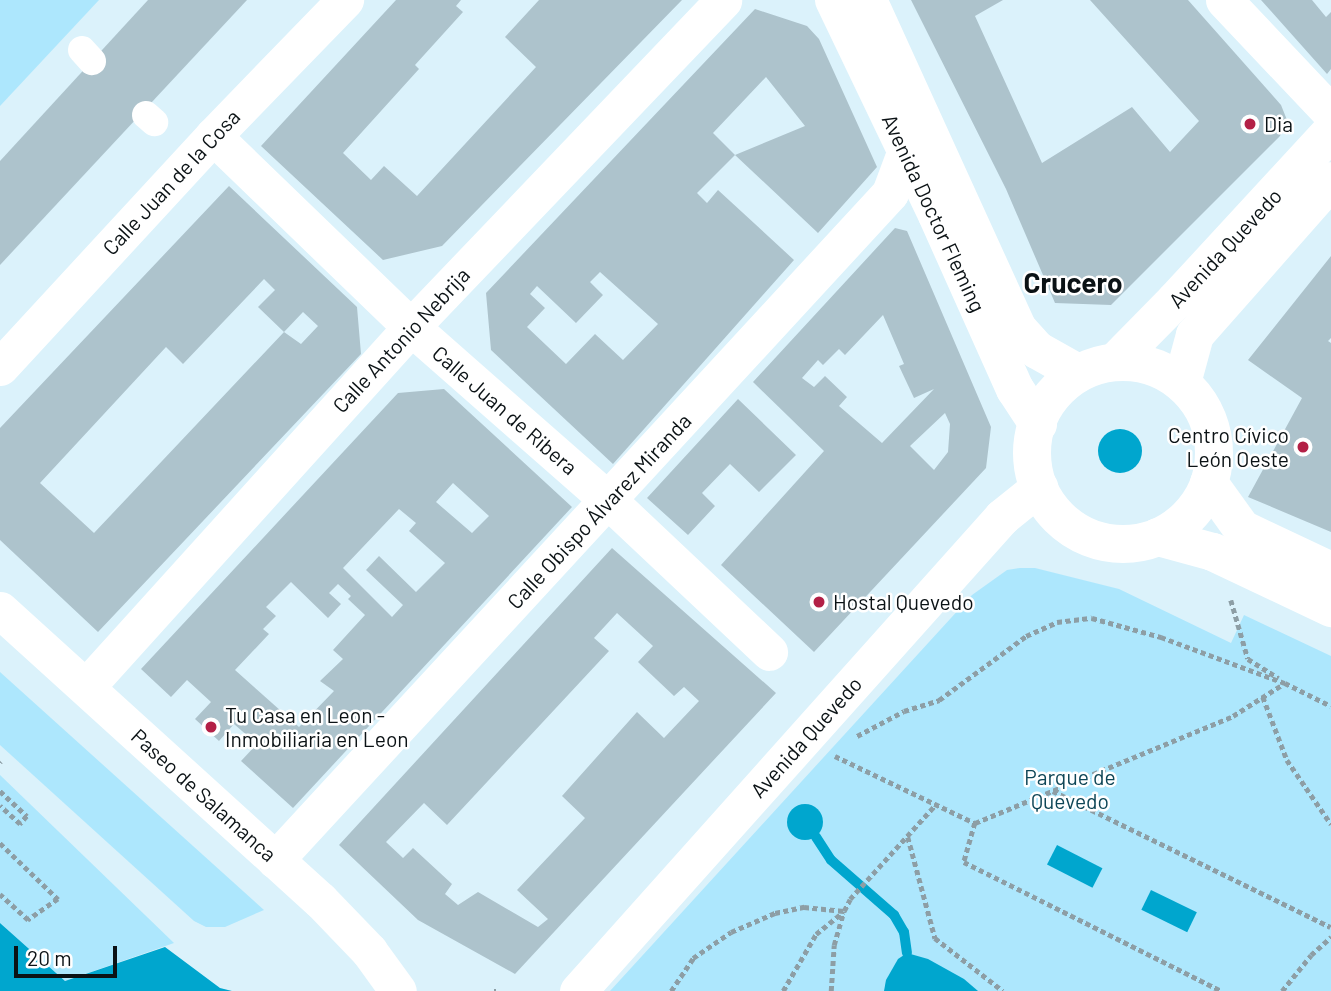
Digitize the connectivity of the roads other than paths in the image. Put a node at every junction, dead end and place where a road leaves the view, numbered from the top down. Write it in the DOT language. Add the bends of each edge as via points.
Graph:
graph roads {
  1 [pos="345,0"];
  2 [pos="723,0"];
  3 [pos="834,0"];
  4 [pos="868,0"];
  5 [pos="1224,0"];
  6 [pos="1331,113"];
  7 [pos="1331,132"];
  8 [pos="213,136"];
  9 [pos="906,150"];
  10 [pos="1331,181"];
  11 [pos="411,327"];
  12 [pos="1116,361"];
  13 [pos="0,367"];
  14 [pos="1078,373"];
  15 [pos="1182,383"];
  16 [pos="1038,424"];
  17 [pos="1209,483"];
  18 [pos="1039,488"];
  19 [pos="609,501"];
  20 [pos="1158,537"];
  21 [pos="1331,571"];
  22 [pos="1331,608"];
  23 [pos="0,610"];
  24 [pos="769,652"];
  25 [pos="86,687"];
  26 [pos="275,860"];
  27 [pos="398,991"];
  28 [pos="578,991"];
  1 -- 8 [label="street, Calle Juan de la Cosa"];
  2 -- 11 [label="street, Calle Antonio Nebrija"];
  3 -- 9 [label="main road, Avenida Doctor Fleming"];
  4 -- 14 [label="main road, Avenida Doctor Fleming" via="1018,329 1037,350"];
  5 -- 6 [label="street"];
  7 -- 12 [label="main road, Avenida Quevedo"];
  8 -- 11 [label="street, Calle Juan de Ribera"];
  8 -- 13 [label="street, Calle Juan de la Cosa"];
  9 -- 16 [label="main road, Avenida Doctor Fleming" via="1015,389"];
  9 -- 19 [label="street, Calle Obispo Álvarez Miranda" via="890,193"];
  10 -- 15 [label="main road, Avenida Quevedo" via="1195,335"];
  11 -- 19 [label="street, Calle Juan de Ribera"];
  11 -- 25 [label="street, Calle Antonio Nebrija"];
  12 -- 14 [label="main road"];
  12 -- 15 [label="main road" via="1153,365"];
  14 -- 16 [label="main road" via="1052,396"];
  15 -- 17 [label="main road" via="1208,425 1212,443"];
  16 -- 18 [label="main road" via="1032,455"];
  17 -- 20 [label="main road" via="1184,520"];
  17 -- 21 [label="main road" via="1242,529"];
  18 -- 20 [label="main road" via="1057,517 1093,541 1124,544"];
  18 -- 28 [label="street, Avenida Quevedo" via="1003,517"];
  19 -- 24 [label="street, Calle Juan de Ribera"];
  19 -- 26 [label="street, Calle Obispo Álvarez Miranda"];
  20 -- 22 [label="main road" via="1213,552"];
  23 -- 25 [label="street, Paseo de Salamanca"];
  25 -- 26 [label="street, Paseo de Salamanca"];
  26 -- 27 [label="street, Paseo de Salamanca" via="369,951"];
}
